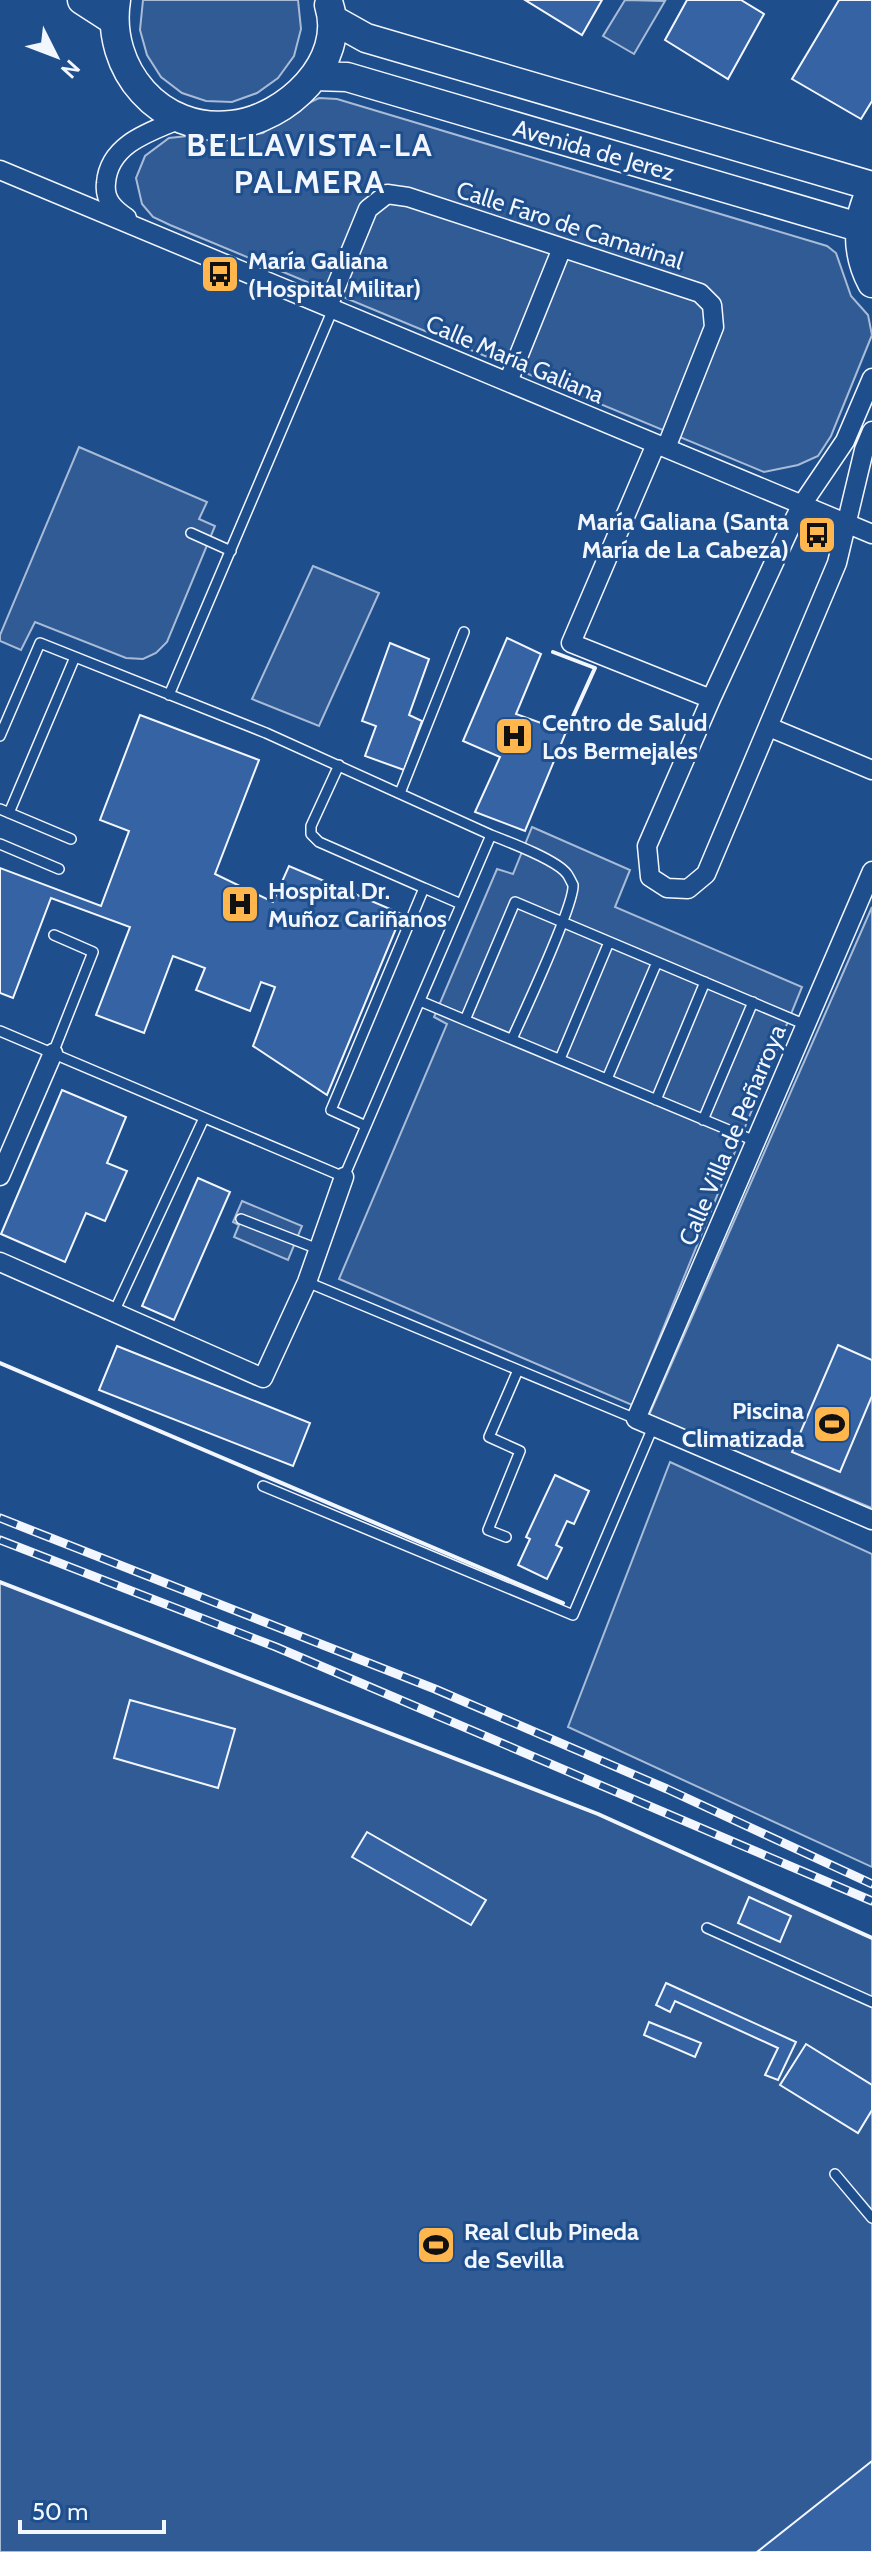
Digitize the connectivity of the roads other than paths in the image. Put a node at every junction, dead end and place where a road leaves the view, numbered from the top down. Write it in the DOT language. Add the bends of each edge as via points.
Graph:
graph roads {
  1 [pos="82,0"];
  2 [pos="330,9"];
  3 [pos="115,10"];
  4 [pos="314,76"];
  5 [pos="183,118"];
  6 [pos="0,170"];
  7 [pos="872,187"];
  8 [pos="139,227"];
  9 [pos="866,230"];
  10 [pos="562,248"];
  11 [pos="872,283"];
  12 [pos="331,308"];
  13 [pos="872,378"];
  14 [pos="508,382"];
  15 [pos="872,431"];
  16 [pos="661,446"];
  17 [pos="801,506"];
  18 [pos="847,524"];
  19 [pos="191,533"];
  20 [pos="872,534"];
  21 [pos="231,551"];
  22 [pos="464,632"];
  23 [pos="75,657"];
  24 [pos="169,695"];
  25 [pos="711,699"];
  26 [pos="769,727"];
  27 [pos="0,736"];
  28 [pos="339,765"];
  29 [pos="872,770"];
  30 [pos="400,793"];
  31 [pos="4,811"];
  32 [pos="491,835"];
  33 [pos="71,839"];
  34 [pos="0,844"];
  35 [pos="59,869"];
  36 [pos="872,871"];
  37 [pos="424,888"];
  38 [pos="461,904"];
  39 [pos="562,922"];
  40 [pos="54,935"];
  41 [pos="609,942"];
  42 [pos="657,962"];
  43 [pos="705,982"];
  44 [pos="420,1001"];
  45 [pos="753,1002"];
  46 [pos="465,1020"];
  47 [pos="806,1025"];
  48 [pos="0,1031"];
  49 [pos="512,1039"];
  50 [pos="53,1053"];
  51 [pos="560,1059"];
  52 [pos="607,1079"];
  53 [pos="656,1100"];
  54 [pos="204,1118"];
  55 [pos="703,1120"];
  56 [pos="366,1126"];
  57 [pos="755,1141"];
  58 [pos="0,1176"];
  59 [pos="344,1177"];
  60 [pos="241,1219"];
  61 [pos="318,1249"];
  62 [pos="0,1262"];
  63 [pos="307,1282"];
  64 [pos="114,1312"];
  65 [pos="518,1370"];
  66 [pos="636,1419"];
  67 [pos="656,1428"];
  68 [pos="263,1486"];
  69 [pos="872,1520"];
  70 [pos="506,1537"];
  71 [pos="707,1928"];
  72 [pos="872,2002"];
  73 [pos="835,2174"];
  74 [pos="872,2218"];
  1 -- 3 [label="main road"];
  2 -- 4 [label="main road" via="331,40"];
  2 -- 7 [label="main road, Avenida de Jerez" via="366,38"];
  3 -- 5 [label="main road" via="119,53 132,80 159,106"];
  4 -- 5 [label="main road" via="291,99 253,120 207,125"];
  4 -- 9 [label="main road, Avenida de Jerez" via="347,77"];
  5 -- 8 [label="street, Calle María Galiana" via="133,140 118,151 107,172 105,193 110,202"];
  6 -- 8 [label="street, Calle María Galiana"];
  7 -- 9 [label="main road" via="862,214"];
  8 -- 12 [label="street, Calle María Galiana"];
  9 -- 11 [label="main road" via="860,247"];
  10 -- 12 [label="street, Calle Faro de Camarinal" via="387,194 368,209"];
  10 -- 14 [label="street"];
  10 -- 16 [label="street, Calle Faro de Camarinal" via="700,293 712,305 714,327"];
  12 -- 14 [label="street, Calle María Galiana"];
  12 -- 21 [label="lane"];
  13 -- 17 [label="street" via="845,441"];
  14 -- 16 [label="street, Calle María Galiana"];
  15 -- 18 [label="street"];
  16 -- 17 [label="street, Calle María Galiana"];
  16 -- 25 [label="street, Calle Faro de Camarinal" via="571,643"];
  17 -- 18 [label="street, Calle María Galiana"];
  17 -- 25 [label="street"];
  18 -- 20 [label="street, Calle María Galiana"];
  18 -- 26 [label="street" via="837,563"];
  19 -- 21 [label="lane"];
  21 -- 24 [label="lane"];
  22 -- 30 [label="lane"];
  23 -- 24 [label="lane"];
  23 -- 27 [label="lane" via="40,643"];
  23 -- 31 [label="lane"];
  24 -- 28 [label="lane"];
  25 -- 26 [label="street" via="647,846 650,877 667,888 688,889 706,874"];
  26 -- 29 [label="street"];
  28 -- 30 [label="lane"];
  28 -- 37 [label="lane" via="311,834"];
  30 -- 32 [label="lane"];
  31 -- 33 [label="lane"];
  32 -- 38 [label="lane"];
  32 -- 39 [label="lane" via="565,870 573,884"];
  34 -- 35 [label="lane"];
  36 -- 47 [label="street, Calle Villa de Peñarroya"];
  37 -- 38 [label="lane"];
  37 -- 56 [label="lane" via="331,1110"];
  38 -- 44 [label="lane"];
  39 -- 41 [label="lane"];
  39 -- 46 [label="lane" via="515,902"];
  39 -- 49 [label="lane"];
  40 -- 50 [label="lane" via="93,952"];
  41 -- 42 [label="lane"];
  41 -- 51 [label="lane"];
  42 -- 43 [label="lane"];
  42 -- 52 [label="lane"];
  43 -- 45 [label="lane"];
  43 -- 53 [label="lane"];
  44 -- 46 [label="lane"];
  44 -- 56 [label="lane"];
  45 -- 47 [label="lane"];
  45 -- 55 [label="lane"];
  46 -- 49 [label="lane"];
  47 -- 57 [label="street, Calle Villa de Peñarroya"];
  48 -- 50 [label="lane"];
  49 -- 51 [label="lane"];
  50 -- 54 [label="lane"];
  50 -- 58 [label="street"];
  51 -- 52 [label="lane"];
  52 -- 53 [label="lane"];
  53 -- 55 [label="lane"];
  54 -- 59 [label="lane"];
  54 -- 64 [label="lane"];
  55 -- 57 [label="lane"];
  56 -- 59 [label="lane"];
  57 -- 66 [label="street, Calle Villa de Peñarroya"];
  59 -- 61 [label="street"];
  60 -- 61 [label="lane"];
  61 -- 63 [label="street"];
  62 -- 64 [label="street"];
  63 -- 64 [label="street" via="263,1378"];
  63 -- 65 [label="lane"];
  65 -- 66 [label="lane"];
  65 -- 70 [label="lane" via="489,1437 520,1451 488,1530"];
  66 -- 67 [label="street"];
  67 -- 68 [label="lane" via="573,1615"];
  67 -- 69 [label="street"];
  71 -- 72 [label="lane"];
  73 -- 74 [label="lane"];
}
